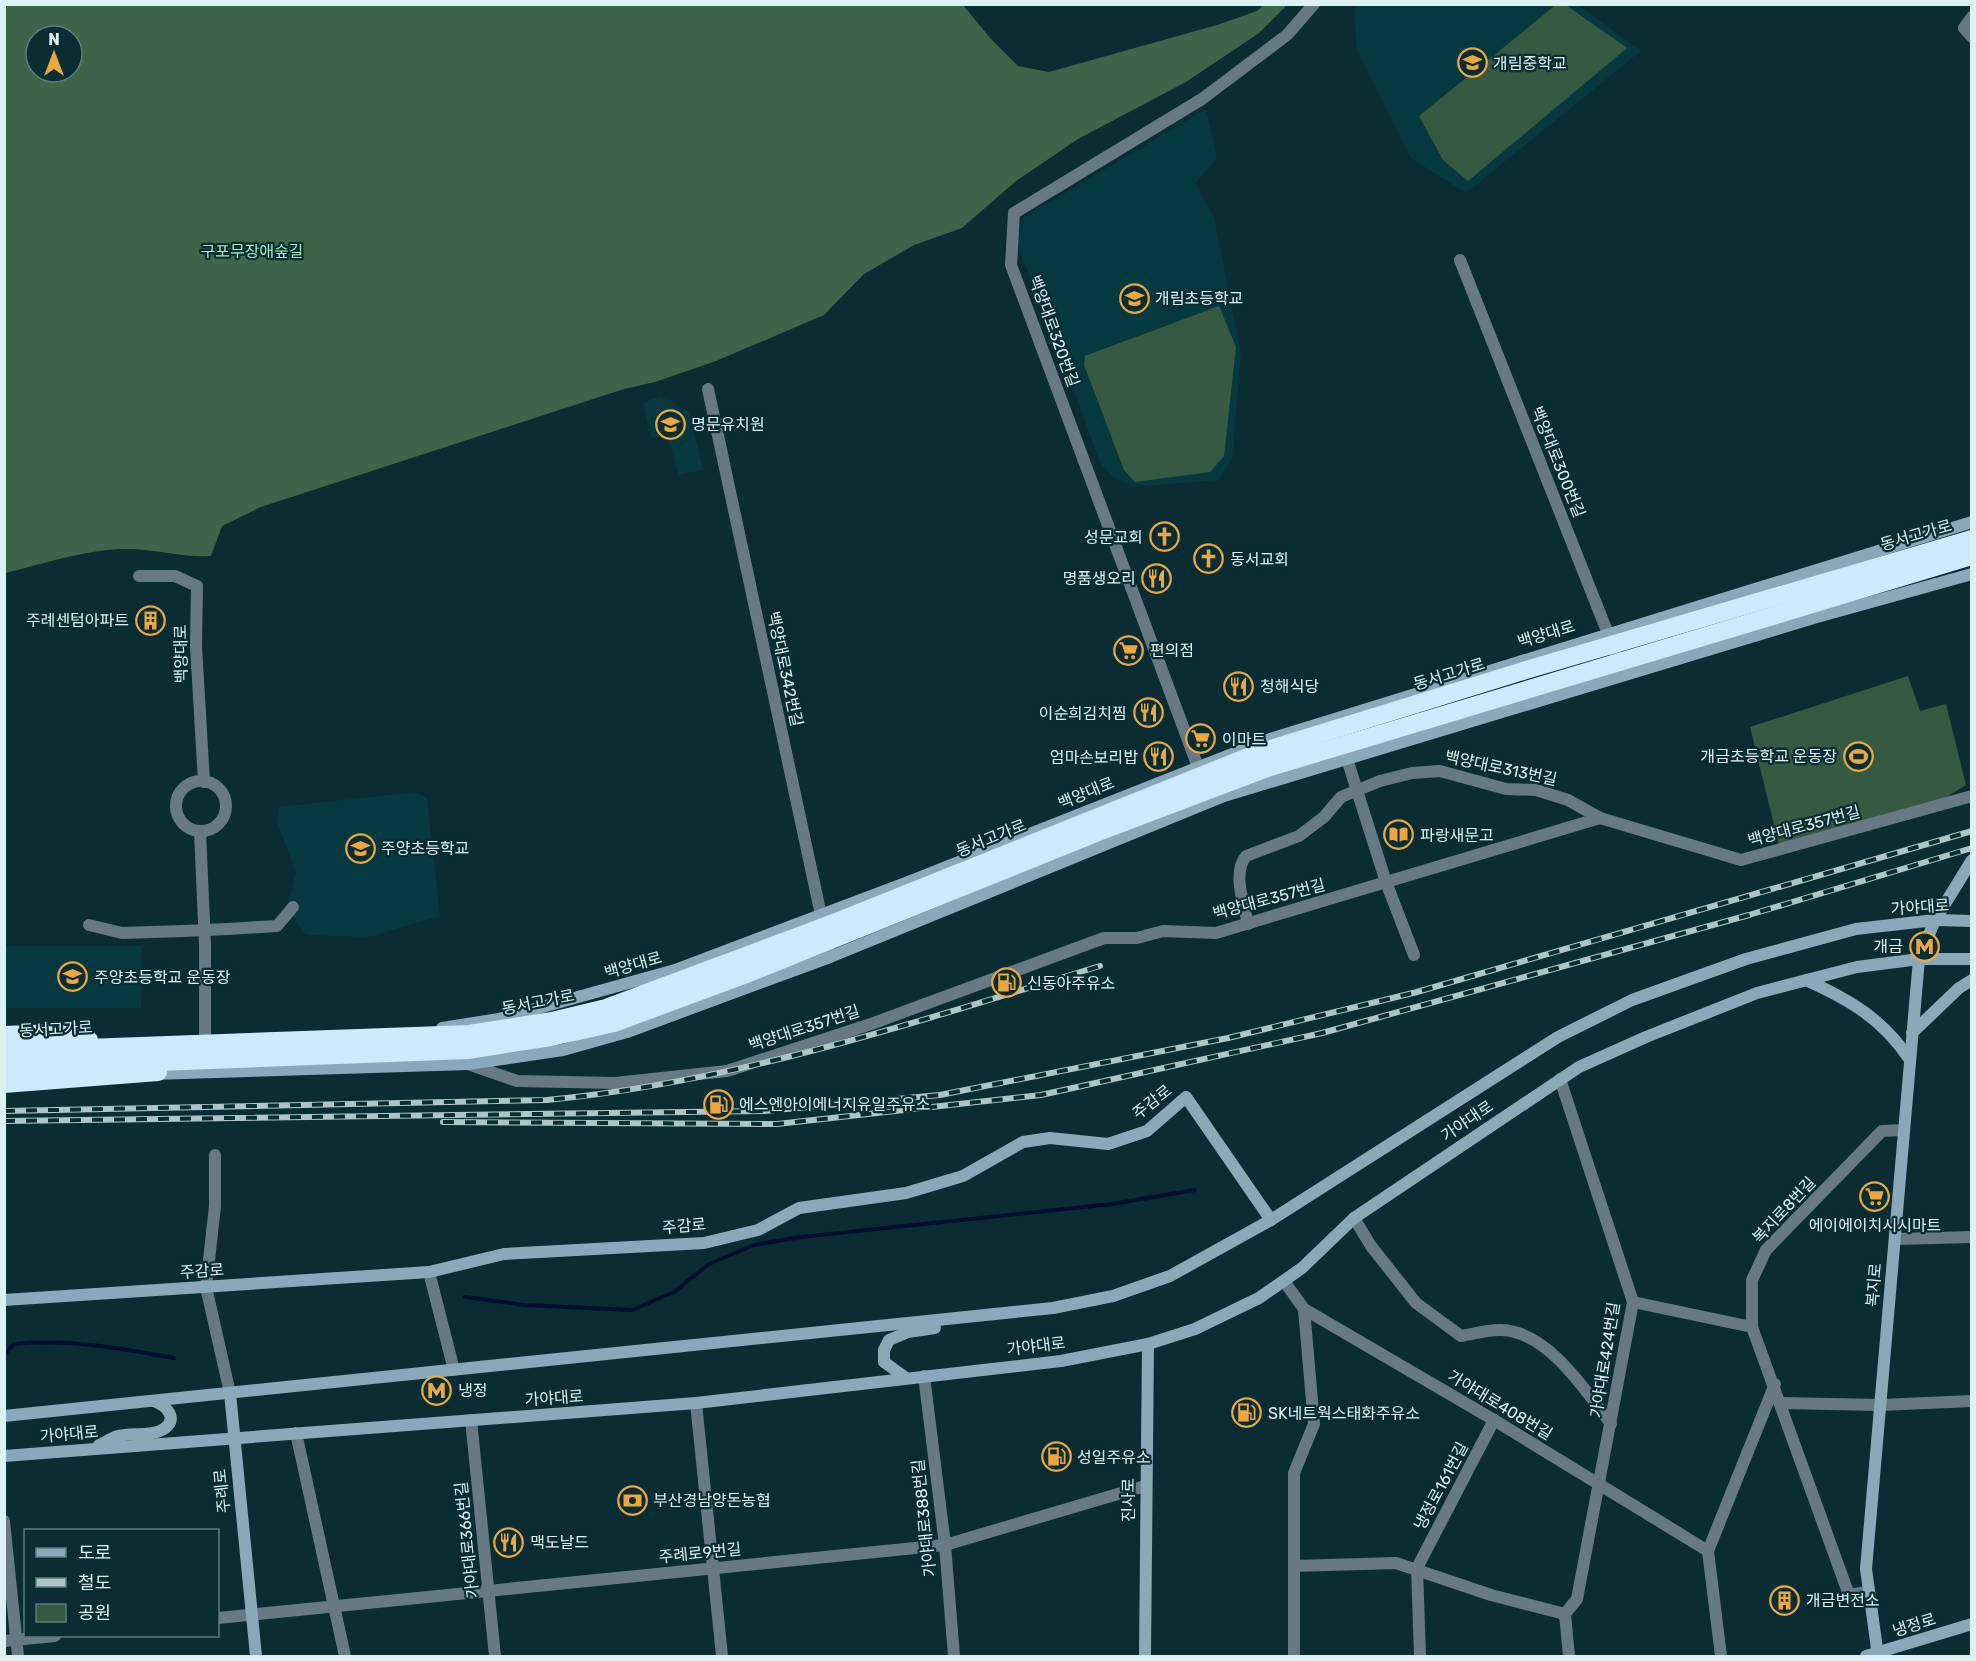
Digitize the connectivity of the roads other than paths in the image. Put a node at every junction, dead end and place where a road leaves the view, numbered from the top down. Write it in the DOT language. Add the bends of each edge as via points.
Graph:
graph roads {
  1 [pos="1314,4"];
  2 [pos="1971,17"];
  3 [pos="1971,37"];
  4 [pos="1460,260"];
  5 [pos="708,389"];
  6 [pos="1971,522"];
  7 [pos="1971,539"];
  8 [pos="1971,556"];
  9 [pos="1971,574"];
  10 [pos="139,576"];
  11 [pos="1608,632"];
  12 [pos="1625,675"];
  13 [pos="1347,759"];
  14 [pos="1198,765"];
  15 [pos="204,782"];
  16 [pos="1357,791"];
  17 [pos="1971,796"];
  18 [pos="1211,801"];
  19 [pos="1600,818"];
  20 [pos="200,831"];
  21 [pos="1971,860"];
  22 [pos="1386,882"];
  23 [pos="293,907"];
  24 [pos="821,915"];
  25 [pos="1935,920"];
  26 [pos="1971,921"];
  27 [pos="1248,924"];
  28 [pos="88,925"];
  29 [pos="1414,955"];
  30 [pos="830,957"];
  31 [pos="1919,959"];
  32 [pos="1971,959"];
  33 [pos="1806,980"];
  34 [pos="1971,980"];
  35 [pos="1912,1033"];
  36 [pos="4,1035"];
  37 [pos="205,1036"];
  38 [pos="4,1042"];
  39 [pos="120,1045"];
  40 [pos="4,1051"];
  41 [pos="303,1054"];
  42 [pos="1910,1060"];
  43 [pos="468,1064"];
  44 [pos="4,1068"];
  45 [pos="206,1072"];
  46 [pos="1560,1079"];
  47 [pos="4,1081"];
  48 [pos="1904,1130"];
  49 [pos="215,1155"];
  50 [pos="1354,1218"];
  51 [pos="1271,1220"];
  52 [pos="1971,1237"];
  53 [pos="1894,1239"];
  54 [pos="429,1272"];
  55 [pos="1284,1281"];
  56 [pos="207,1287"];
  57 [pos="4,1300"];
  58 [pos="1634,1302"];
  59 [pos="1304,1309"];
  60 [pos="991,1314"];
  61 [pos="1752,1327"];
  62 [pos="1148,1344"];
  63 [pos="454,1370"];
  64 [pos="924,1376"];
  65 [pos="906,1378"];
  66 [pos="1774,1384"];
  67 [pos="230,1393"];
  68 [pos="152,1401"];
  69 [pos="1971,1401"];
  70 [pos="696,1403"];
  71 [pos="1781,1403"];
  72 [pos="1880,1405"];
  73 [pos="4,1416"];
  74 [pos="471,1420"];
  75 [pos="1494,1420"];
  76 [pos="1611,1424"];
  77 [pos="296,1433"];
  78 [pos="234,1439"];
  79 [pos="95,1448"];
  80 [pos="4,1456"];
  81 [pos="1598,1483"];
  82 [pos="1145,1486"];
  83 [pos="4,1521"];
  84 [pos="945,1545"];
  85 [pos="1708,1551"];
  86 [pos="1294,1566"];
  87 [pos="714,1568"];
  88 [pos="1417,1568"];
  89 [pos="490,1590"];
  90 [pos="1867,1592"];
  91 [pos="335,1606"];
  92 [pos="252,1614"];
  93 [pos="1565,1614"];
  94 [pos="219,1618"];
  95 [pos="1971,1624"];
  96 [pos="37,1637"];
  97 [pos="10,1640"];
  98 [pos="1873,1655"];
  99 [pos="18,1656"];
  100 [pos="256,1656"];
  101 [pos="345,1656"];
  102 [pos="495,1656"];
  103 [pos="722,1656"];
  104 [pos="954,1656"];
  105 [pos="1145,1656"];
  106 [pos="1294,1656"];
  107 [pos="1420,1656"];
  108 [pos="1569,1656"];
  109 [pos="1722,1656"];
  1 -- 14 [label="street, 백양대로320번길" via="1287,35 1202,99 1014,213 1011,265"];
  2 -- 3 [label="street" via="1964,28"];
  4 -- 11 [label="street, 백양대로300번길"];
  5 -- 24 [label="street, 백양대로342번길"];
  6 -- 11 [label="main road, 백양대로"];
  7 -- 39 [label="highway, 동서고가로, bridge" via="1258,753 831,924 606,1008 469,1034"];
  8 -- 41 [label="highway, bridge" via="1267,768 614,1023 468,1050"];
  9 -- 12 [label="main road"];
  10 -- 15 [label="street, 백양대로" via="175,576 197,586 196,646"];
  11 -- 12 [label="street, 백양대로300번길"];
  11 -- 14 [label="main road, 백양대로"];
  12 -- 13 [label="main road"];
  13 -- 16 [label="street"];
  13 -- 18 [label="main road"];
  14 -- 18 [label="street, 백양대로320번길"];
  14 -- 24 [label="main road, 백양대로"];
  15 -- 20 [label="street" via="222,792 226,806 215,826"];
  15 -- 20 [label="street" via="195,782 181,791 177,807 187,826"];
  16 -- 19 [label="street, 백양대로313번길" via="1412,773 1440,771 1506,789 1536,790 1568,800"];
  16 -- 22 [label="street"];
  16 -- 27 [label="street, 백양대로313번길" via="1341,797 1324,817 1299,836 1246,856 1241,862 1240,885"];
  17 -- 19 [label="street, 백양대로357번길" via="1741,860"];
  18 -- 30 [label="main road"];
  19 -- 22 [label="street, 백양대로357번길"];
  20 -- 37 [label="street"];
  21 -- 25 [label="main road, 복지로"];
  22 -- 27 [label="street, 백양대로357번길"];
  22 -- 29 [label="street"];
  23 -- 28 [label="street, bridge" via="277,926 122,933"];
  24 -- 30 [label="street, 백양대로342번길"];
  24 -- 37 [label="main road, 백양대로" via="675,970 499,1019 424,1030"];
  25 -- 26 [label="main road, 가야대로"];
  25 -- 31 [label="main road, 복지로"];
  25 -- 51 [label="main road, 가야대로" via="1856,928 1746,958 1632,1000 1558,1036"];
  27 -- 43 [label="street, 백양대로357번길" via="1216,933 1163,932 1137,938 1104,938 871,1024 727,1071 615,1083 517,1081"];
  30 -- 43 [label="main road" via="627,1032 563,1050"];
  31 -- 32 [label="main road, 가야대로"];
  31 -- 33 [label="main road, 가야대로" via="1857,967"];
  31 -- 35 [label="main road, 복지로"];
  33 -- 42 [label="main road" via="1860,1007 1895,1036"];
  33 -- 46 [label="main road, 가야대로" via="1757,993 1646,1037"];
  34 -- 35 [label="main road"];
  35 -- 42 [label="main road, 복지로"];
  36 -- 39 [label="highway, bridge" via="56,1033"];
  37 -- 38 [label="main road, 백양대로"];
  37 -- 45 [label="street"];
  39 -- 40 [label="highway, 동서고가로, bridge"];
  41 -- 44 [label="highway, bridge"];
  41 -- 47 [label="highway, bridge" via="259,1066"];
  42 -- 48 [label="main road, 복지로"];
  43 -- 45 [label="main road"];
  45 -- 47 [label="main road"];
  46 -- 50 [label="main road, 가야대로"];
  46 -- 58 [label="street, 가야대로424번길"];
  48 -- 53 [label="main road, 복지로"];
  48 -- 61 [label="street, 복지로8번길" via="1882,1131 1766,1250 1752,1280"];
  49 -- 56 [label="street" via="215,1206"];
  50 -- 55 [label="main road, 가야대로"];
  50 -- 76 [label="street" via="1416,1302 1461,1336 1503,1330 1542,1343"];
  51 -- 54 [label="main road, 주감로" via="1186,1097 1147,1131 1108,1144 1050,1138 1023,1142 963,1176 906,1193 799,1208 758,1230 704,1243 504,1254"];
  51 -- 60 [label="main road, 가야대로" via="1170,1276 1113,1296 1053,1308"];
  52 -- 53 [label="street"];
  53 -- 72 [label="main road, 복지로"];
  54 -- 56 [label="main road, 주감로"];
  54 -- 63 [label="street"];
  55 -- 59 [label="street, 가야대로408번길"];
  55 -- 62 [label="main road, 가야대로" via="1196,1329"];
  56 -- 57 [label="main road, 주감로"];
  56 -- 67 [label="street"];
  58 -- 61 [label="street"];
  58 -- 76 [label="street, 가야대로424번길"];
  59 -- 75 [label="street, 가야대로408번길"];
  59 -- 86 [label="street" via="1314,1424 1294,1473"];
  60 -- 63 [label="main road, 가야대로"];
  60 -- 65 [label="main road" via="971,1324 908,1332 889,1340 884,1362"];
  61 -- 66 [label="street, 복지로8번길"];
  62 -- 64 [label="main road, 가야대로" via="1061,1361"];
  62 -- 82 [label="main road, 진사로"];
  63 -- 67 [label="main road, 가야대로"];
  64 -- 65 [label="main road, 가야대로"];
  64 -- 84 [label="street, 가야대로388번길"];
  65 -- 70 [label="main road, 가야대로"];
  66 -- 71 [label="street, 복지로8번길"];
  66 -- 85 [label="street"];
  67 -- 68 [label="main road, 가야대로"];
  67 -- 78 [label="main road, 주례로"];
  68 -- 73 [label="main road, 가야대로"];
  68 -- 79 [label="main road" via="170,1410 168,1425 160,1431 116,1436"];
  69 -- 72 [label="street"];
  70 -- 74 [label="main road, 가야대로"];
  70 -- 87 [label="street"];
  71 -- 72 [label="street"];
  71 -- 90 [label="street, 복지로8번길" via="1849,1595"];
  72 -- 90 [label="main road, 복지로"];
  74 -- 77 [label="main road, 가야대로"];
  74 -- 89 [label="street, 가야대로366번길"];
  75 -- 81 [label="street, 가야대로408번길"];
  75 -- 88 [label="street, 냉정로161번길"];
  76 -- 81 [label="street, 가야대로424번길"];
  77 -- 78 [label="main road, 가야대로"];
  77 -- 91 [label="street"];
  78 -- 79 [label="main road, 가야대로"];
  78 -- 92 [label="main road, 주례로"];
  79 -- 80 [label="main road, 가야대로"];
  81 -- 85 [label="street, 가야대로408번길"];
  81 -- 93 [label="street, 가야대로424번길" via="1577,1599"];
  82 -- 84 [label="street, 주례로9번길"];
  82 -- 105 [label="main road, 진사로"];
  83 -- 97 [label="street"];
  84 -- 87 [label="street, 주례로9번길"];
  84 -- 104 [label="street, 가야대로388번길"];
  85 -- 109 [label="street"];
  86 -- 88 [label="street" via="1396,1563"];
  86 -- 106 [label="street"];
  87 -- 89 [label="street, 주례로9번길"];
  87 -- 103 [label="street"];
  88 -- 93 [label="street" via="1491,1595"];
  88 -- 107 [label="street, 냉정로161번길"];
  89 -- 91 [label="street, 주례로9번길"];
  89 -- 102 [label="street, 가야대로366번길"];
  90 -- 98 [label="main road, 복지로"];
  91 -- 92 [label="street, 주례로9번길"];
  91 -- 101 [label="street"];
  92 -- 94 [label="street, 주례로9번길"];
  92 -- 100 [label="main road, 주례로"];
  93 -- 108 [label="street"];
  95 -- 98 [label="main road, 냉정로"];
  96 -- 97 [label="street"];
  97 -- 99 [label="street"];
}
